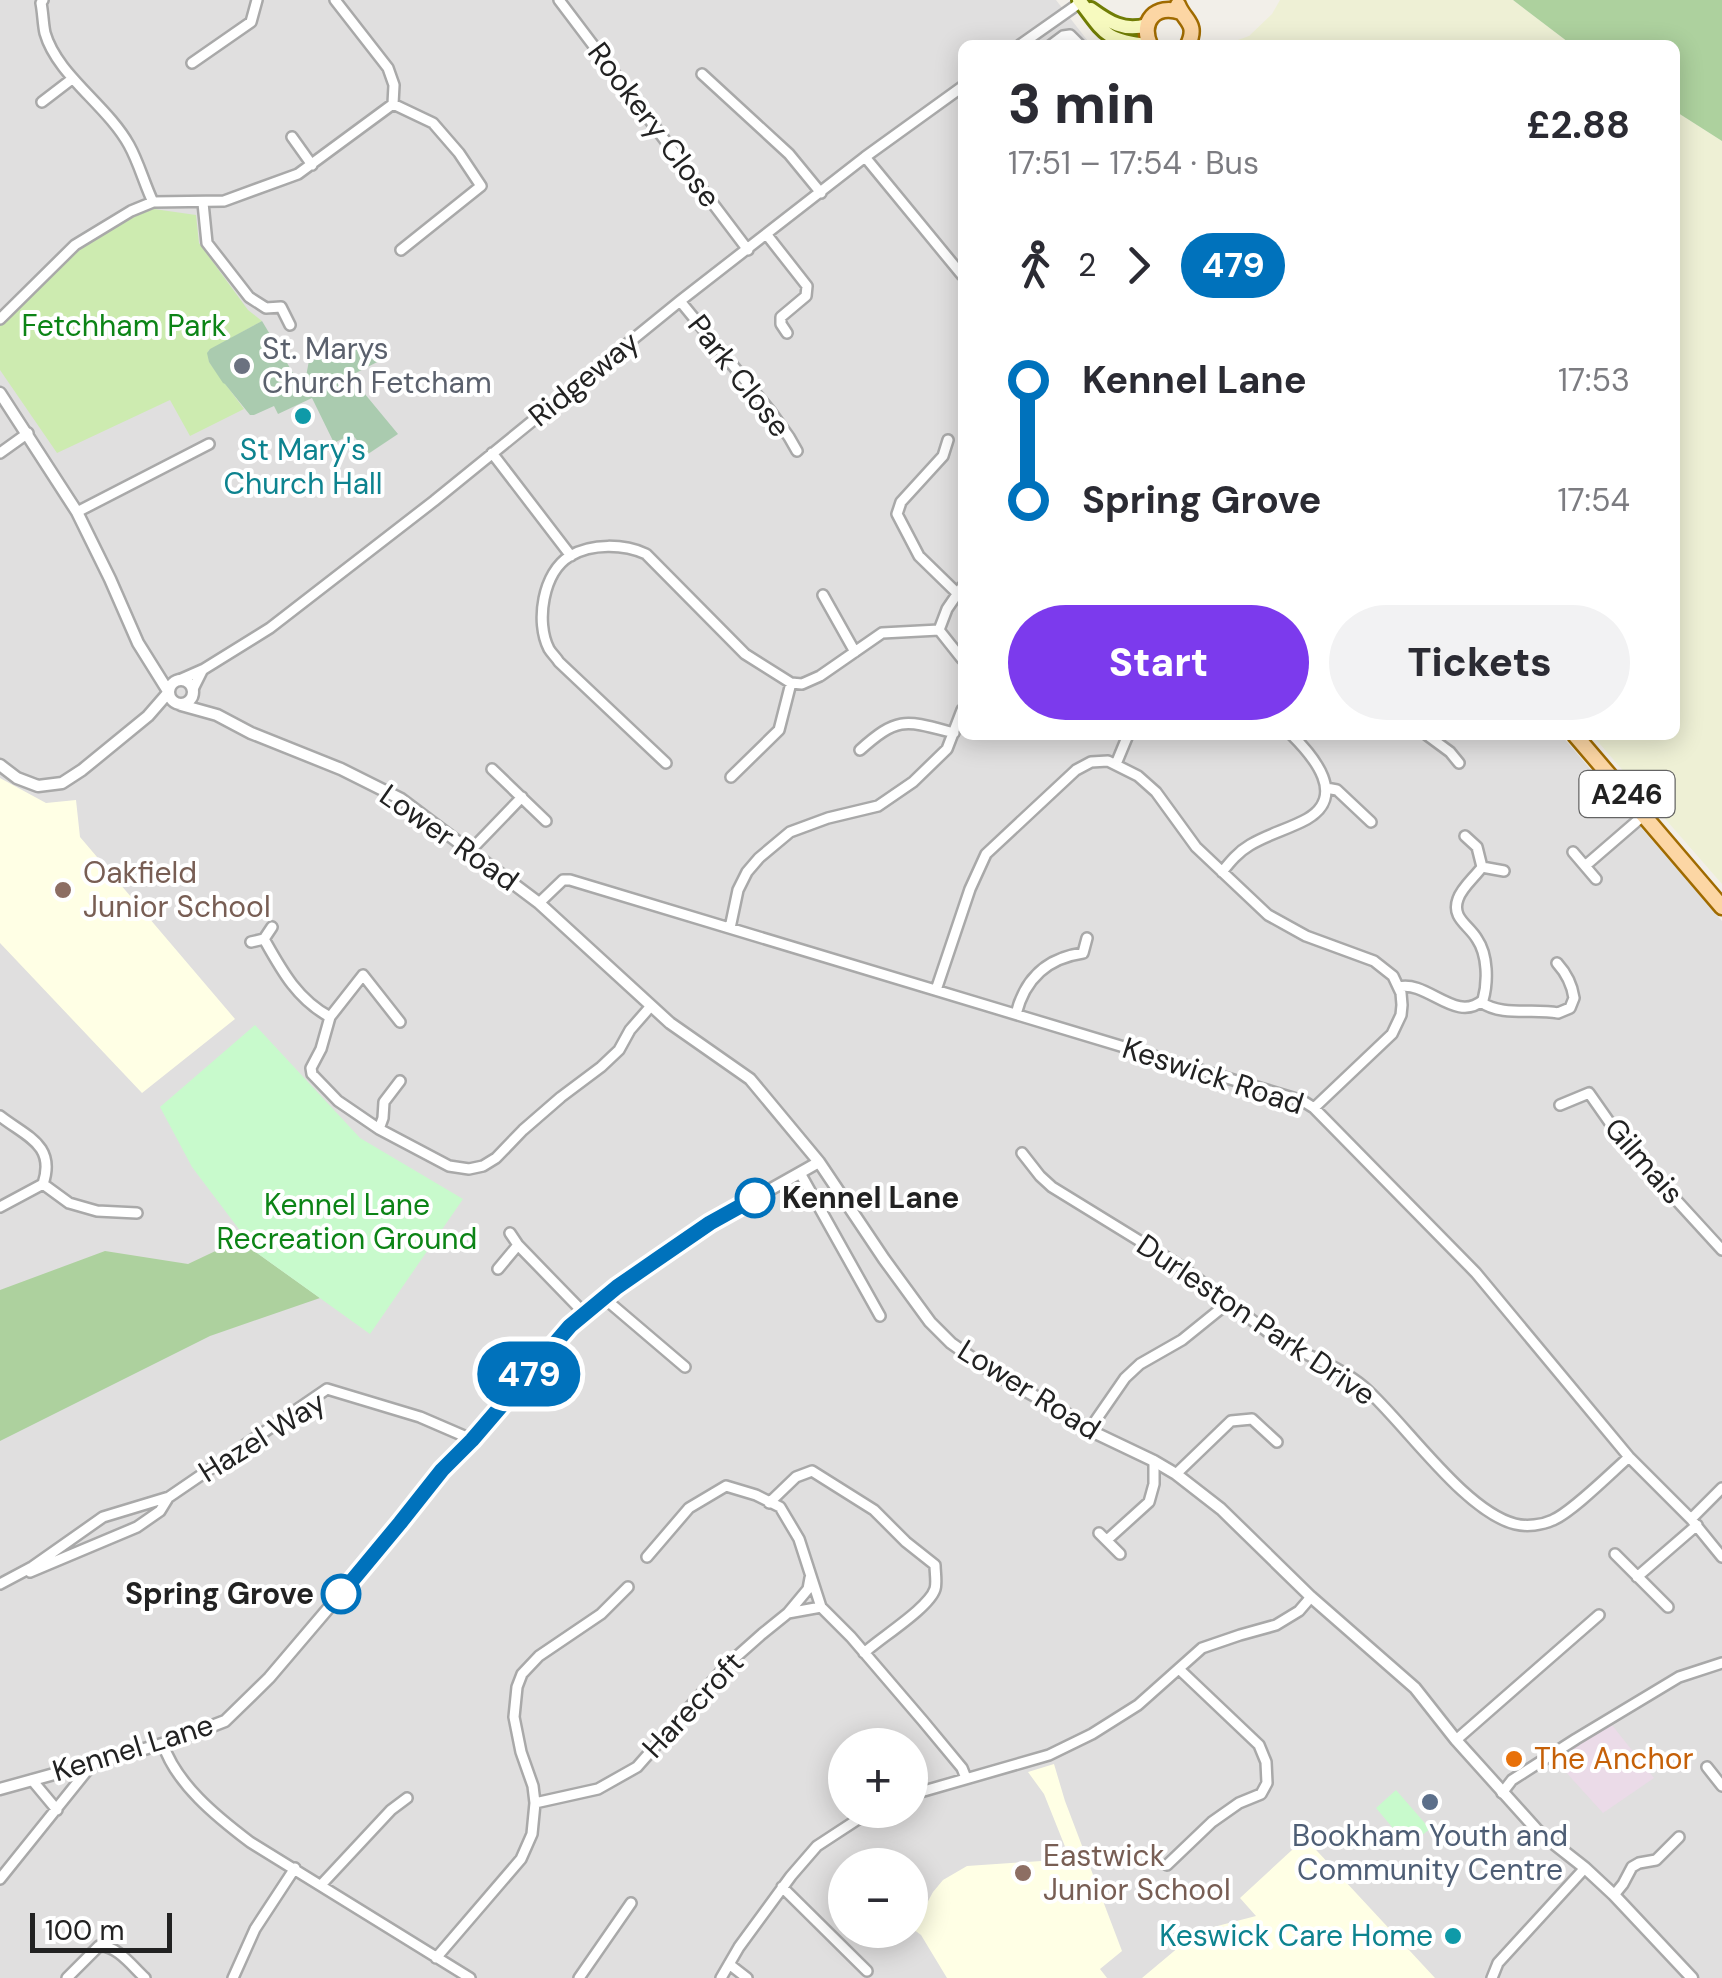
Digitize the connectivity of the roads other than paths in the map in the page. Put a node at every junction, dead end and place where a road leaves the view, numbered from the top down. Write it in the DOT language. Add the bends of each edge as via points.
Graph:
graph roads {
  1 [pos="258,0"];
  2 [pos="335,0"];
  3 [pos="560,0"];
  4 [pos="1156,0"];
  5 [pos="40,1"];
  6 [pos="1080,1"];
  7 [pos="1178,6"];
  8 [pos="1150,20"];
  9 [pos="1034,40"];
  10 [pos="1119,40"];
  11 [pos="1147,40"];
  12 [pos="1190,40"];
  13 [pos="192,62"];
  14 [pos="702,74"];
  15 [pos="72,79"];
  16 [pos="958,90"];
  17 [pos="42,102"];
  18 [pos="393,104"];
  19 [pos="292,137"];
  20 [pos="865,157"];
  21 [pos="312,165"];
  22 [pos="821,193"];
  23 [pos="153,202"];
  24 [pos="203,203"];
  25 [pos="767,235"];
  26 [pos="401,250"];
  27 [pos="748,250"];
  28 [pos="958,270"];
  29 [pos="680,301"];
  30 [pos="0,320"];
  31 [pos="290,326"];
  32 [pos="787,333"];
  33 [pos="0,393"];
  34 [pos="28,433"];
  35 [pos="948,440"];
  36 [pos="209,444"];
  37 [pos="797,451"];
  38 [pos="0,453"];
  39 [pos="492,453"];
  40 [pos="77,512"];
  41 [pos="570,556"];
  42 [pos="958,588"];
  43 [pos="958,594"];
  44 [pos="823,595"];
  45 [pos="939,630"];
  46 [pos="855,652"];
  47 [pos="958,654"];
  48 [pos="153,668"];
  49 [pos="204,669"];
  50 [pos="178,680"];
  51 [pos="791,683"];
  52 [pos="193,690"];
  53 [pos="168,692"];
  54 [pos="179,704"];
  55 [pos="157,709"];
  56 [pos="217,715"];
  57 [pos="958,722"];
  58 [pos="954,733"];
  59 [pos="1126,740"];
  60 [pos="1296,740"];
  61 [pos="1434,740"];
  62 [pos="1578,740"];
  63 [pos="860,750"];
  64 [pos="666,763"];
  65 [pos="1459,763"];
  66 [pos="1116,764"];
  67 [pos="0,765"];
  68 [pos="492,769"];
  69 [pos="731,777"];
  70 [pos="1326,788"];
  71 [pos="1046,796"];
  72 [pos="522,797"];
  73 [pos="1366,802"];
  74 [pos="1054,806"];
  75 [pos="1358,810"];
  76 [pos="1644,815"];
  77 [pos="546,821"];
  78 [pos="1371,822"];
  79 [pos="1470,836"];
  80 [pos="471,850"];
  81 [pos="1573,852"];
  82 [pos="1585,866"];
  83 [pos="1482,867"];
  84 [pos="1504,871"];
  85 [pos="1222,872"];
  86 [pos="1596,879"];
  87 [pos="539,903"];
  88 [pos="1722,907"];
  89 [pos="272,927"];
  90 [pos="730,928"];
  91 [pos="1087,938"];
  92 [pos="264,939"];
  93 [pos="251,942"];
  94 [pos="1557,963"];
  95 [pos="1399,987"];
  96 [pos="936,990"];
  97 [pos="1481,1002"];
  98 [pos="651,1006"];
  99 [pos="1016,1014"];
  100 [pos="330,1017"];
  101 [pos="400,1022"];
  102 [pos="400,1081"];
  103 [pos="1560,1106"];
  104 [pos="1314,1108"];
  105 [pos="1,1117"];
  106 [pos="379,1129"];
  107 [pos="1022,1153"];
  108 [pos="819,1162"];
  109 [pos="800,1173"];
  110 [pos="43,1184"];
  111 [pos="0,1207"];
  112 [pos="137,1214"];
  113 [pos="510,1233"];
  114 [pos="518,1246"];
  115 [pos="1722,1250"];
  116 [pos="498,1269"];
  117 [pos="604,1298"];
  118 [pos="1229,1302"];
  119 [pos="585,1314"];
  120 [pos="880,1316"];
  121 [pos="685,1367"];
  122 [pos="1089,1430"];
  123 [pos="472,1440"];
  124 [pos="1277,1442"];
  125 [pos="1629,1456"];
  126 [pos="1154,1461"];
  127 [pos="1176,1474"];
  128 [pos="1722,1488"];
  129 [pos="169,1497"];
  130 [pos="769,1502"];
  131 [pos="1694,1522"];
  132 [pos="1120,1554"];
  133 [pos="1615,1554"];
  134 [pos="1722,1556"];
  135 [pos="647,1557"];
  136 [pos="811,1574"];
  137 [pos="1637,1577"];
  138 [pos="5,1583"];
  139 [pos="628,1587"];
  140 [pos="1311,1597"];
  141 [pos="1668,1606"];
  142 [pos="820,1607"];
  143 [pos="788,1613"];
  144 [pos="1598,1615"];
  145 [pos="864,1653"];
  146 [pos="1722,1662"];
  147 [pos="1180,1668"];
  148 [pos="1456,1740"];
  149 [pos="162,1744"];
  150 [pos="94,1762"];
  151 [pos="1707,1767"];
  152 [pos="966,1778"];
  153 [pos="32,1780"];
  154 [pos="1722,1786"];
  155 [pos="0,1788"];
  156 [pos="928,1790"];
  157 [pos="1502,1793"];
  158 [pos="407,1798"];
  159 [pos="536,1803"];
  160 [pos="57,1810"];
  161 [pos="844,1828"];
  162 [pos="1679,1838"];
  163 [pos="1168,1866"];
  164 [pos="295,1868"];
  165 [pos="1585,1868"];
  166 [pos="0,1879"];
  167 [pos="321,1885"];
  168 [pos="782,1887"];
  169 [pos="1614,1895"];
  170 [pos="631,1903"];
  171 [pos="436,1958"];
  172 [pos="729,1964"];
  173 [pos="867,1971"];
  174 [pos="67,1978"];
  175 [pos="145,1978"];
  176 [pos="233,1978"];
  177 [pos="470,1978"];
  178 [pos="579,1978"];
  179 [pos="720,1978"];
  180 [pos="748,1978"];
  181 [pos="1492,1978"];
  182 [pos="1692,1978"];
  1 -- 13 [label="street" via="251,22"];
  2 -- 18 [label="street" via="388,68"];
  3 -- 27 [label="street, Rookery Close"];
  4 -- 8 [label="main road"];
  5 -- 15 [label="street" via="46,35"];
  6 -- 8 [label="main road" via="1123,27"];
  6 -- 9 [label="street"];
  6 -- 10 [label="main road"];
  7 -- 8 [label="main road"];
  7 -- 12 [label="main road" via="1192,28"];
  8 -- 11 [label="main road"];
  14 -- 22 [label="street"];
  15 -- 17 [label="street"];
  15 -- 23 [label="street" via="129,145"];
  16 -- 20 [label="street, Ridgeway"];
  18 -- 21 [label="street"];
  18 -- 26 [label="street" via="432,123 481,186"];
  19 -- 21 [label="street"];
  20 -- 22 [label="street, Ridgeway"];
  20 -- 28 [label="street"];
  21 -- 24 [label="street" via="243,196"];
  22 -- 25 [label="street, Ridgeway"];
  23 -- 24 [label="street"];
  23 -- 30 [label="street" via="75,244"];
  24 -- 31 [label="street" via="207,242 248,296 266,308 281,308"];
  25 -- 27 [label="street, Ridgeway"];
  25 -- 32 [label="street" via="807,286 806,296 780,318"];
  27 -- 29 [label="street, Ridgeway"];
  29 -- 37 [label="street, Park Close"];
  29 -- 39 [label="street, Ridgeway"];
  33 -- 34 [label="street"];
  34 -- 38 [label="street"];
  34 -- 40 [label="street"];
  35 -- 42 [label="street" via="944,456 900,502 897,514 919,556"];
  36 -- 40 [label="street"];
  39 -- 41 [label="street"];
  39 -- 49 [label="street, Ridgeway" via="270,628"];
  40 -- 48 [label="street"];
  41 -- 51 [label="street" via="616,546 646,554 744,654"];
  41 -- 64 [label="street" via="555,573 544,604 549,649"];
  43 -- 45 [label="street"];
  44 -- 46 [label="street"];
  45 -- 46 [label="street" via="889,632"];
  45 -- 47 [label="street"];
  46 -- 51 [label="street" via="820,676"];
  48 -- 50 [label="street, Lower Road"];
  48 -- 53 [label="street"];
  49 -- 50 [label="street, Ridgeway"];
  49 -- 52 [label="street, Ridgeway"];
  50 -- 52 [label="street, Lower Road"];
  50 -- 53 [label="street"];
  51 -- 69 [label="street" via="779,730"];
  52 -- 54 [label="street"];
  52 -- 56 [label="street, Lower Road"];
  53 -- 54 [label="street"];
  53 -- 55 [label="street"];
  54 -- 55 [label="street"];
  54 -- 56 [label="street, Lower Road"];
  55 -- 67 [label="street" via="62,783 38,786"];
  56 -- 80 [label="street, Lower Road" via="401,798"];
  57 -- 58 [label="street"];
  58 -- 63 [label="street" via="917,723 889,726"];
  58 -- 90 [label="street" via="914,782 878,806 790,832 747,872"];
  59 -- 66 [label="street"];
  60 -- 70 [label="street" via="1322,772"];
  61 -- 65 [label="street"];
  62 -- 76 [label="main road, A246"];
  66 -- 71 [label="street" via="1084,764"];
  66 -- 85 [label="street" via="1156,792"];
  68 -- 72 [label="street"];
  70 -- 75 [label="street"];
  70 -- 85 [label="street" via="1312,816 1246,847"];
  71 -- 74 [label="street"];
  71 -- 96 [label="street" via="986,854"];
  72 -- 77 [label="street"];
  72 -- 80 [label="street"];
  73 -- 75 [label="street"];
  75 -- 78 [label="street"];
  76 -- 82 [label="street"];
  76 -- 88 [label="main road, A246"];
  79 -- 83 [label="street"];
  80 -- 87 [label="street, Lower Road"];
  81 -- 82 [label="street"];
  82 -- 86 [label="street"];
  83 -- 84 [label="street"];
  83 -- 97 [label="street" via="1456,910 1482,948"];
  85 -- 95 [label="street" via="1268,915 1374,962"];
  87 -- 90 [label="street, Keswick Road" via="566,879"];
  87 -- 98 [label="street, Lower Road"];
  89 -- 92 [label="street"];
  90 -- 96 [label="street, Keswick Road"];
  91 -- 99 [label="street" via="1088,952 1043,969 1023,991"];
  92 -- 93 [label="street"];
  92 -- 100 [label="street" via="295,991"];
  94 -- 97 [label="street" via="1573,991 1566,1011"];
  95 -- 97 [label="street" via="1460,1006"];
  95 -- 104 [label="street" via="1401,1015 1392,1034"];
  96 -- 99 [label="street, Keswick Road"];
  98 -- 106 [label="street" via="601,1068 484,1166 450,1166"];
  98 -- 108 [label="street, Lower Road" via="750,1079"];
  99 -- 104 [label="street, Keswick Road"];
  100 -- 101 [label="street" via="363,975"];
  100 -- 106 [label="street" via="312,1074"];
  102 -- 106 [label="street" via="384,1102"];
  103 -- 115 [label="street, Gilmais" via="1589,1093 1624,1143"];
  104 -- 125 [label="street, Keswick Road" via="1476,1273"];
  105 -- 110 [label="street" via="42,1149 48,1170"];
  107 -- 118 [label="street, Durleston Park Drive" via="1052,1187"];
  108 -- 109 [label="street, Kennel Lane"];
  108 -- 122 [label="street, Lower Road" via="938,1330 974,1361"];
  109 -- 117 [label="street, Kennel Lane" via="710,1223"];
  109 -- 120 [label="street"];
  110 -- 111 [label="street"];
  110 -- 112 [label="street" via="69,1203"];
  113 -- 114 [label="street"];
  114 -- 116 [label="street"];
  114 -- 119 [label="street"];
  117 -- 119 [label="street, Kennel Lane"];
  117 -- 121 [label="street"];
  118 -- 122 [label="street" via="1140,1364"];
  118 -- 125 [label="street, Durleston Park Drive" via="1277,1339 1362,1385 1462,1488 1514,1524 1560,1516"];
  119 -- 123 [label="street, Kennel Lane"];
  122 -- 126 [label="street, Lower Road"];
  123 -- 129 [label="street, Hazel Way" via="327,1390"];
  123 -- 149 [label="street, Kennel Lane" via="258,1689 225,1720"];
  124 -- 127 [label="street" via="1252,1419 1230,1421"];
  125 -- 131 [label="street, Keswick Road"];
  126 -- 127 [label="street, Lower Road"];
  126 -- 132 [label="street" via="1149,1502 1103,1537"];
  127 -- 140 [label="street, Lower Road"];
  128 -- 131 [label="street"];
  129 -- 138 [label="street, Hazel Way" via="103,1517"];
  129 -- 138 [label="street, Hazel Way" via="136,1527"];
  130 -- 135 [label="street" via="726,1486 689,1508"];
  130 -- 136 [label="street" via="780,1507"];
  130 -- 145 [label="street" via="812,1470 874,1510 935,1565 935,1590 917,1613"];
  131 -- 134 [label="street, Keswick Road"];
  131 -- 137 [label="street"];
  133 -- 137 [label="street"];
  136 -- 142 [label="street"];
  136 -- 143 [label="street, Harecroft" via="808,1589"];
  137 -- 141 [label="street"];
  139 -- 159 [label="street" via="522,1674 514,1717"];
  140 -- 147 [label="street" via="1276,1625 1202,1648"];
  140 -- 148 [label="street, Lower Road" via="1416,1688"];
  142 -- 143 [label="street, Harecroft"];
  142 -- 145 [label="street"];
  143 -- 159 [label="street, Harecroft" via="726,1666 636,1766 598,1789"];
  144 -- 148 [label="street"];
  145 -- 152 [label="street"];
  146 -- 157 [label="street" via="1642,1698 1512,1780"];
  147 -- 152 [label="street" via="1138,1705 1050,1756"];
  147 -- 163 [label="street" via="1259,1744 1267,1782 1261,1794 1212,1822"];
  148 -- 157 [label="street, Lower Road"];
  149 -- 150 [label="street, Kennel Lane"];
  149 -- 164 [label="street" via="201,1800 250,1842"];
  150 -- 153 [label="street, Kennel Lane"];
  150 -- 160 [label="street"];
  151 -- 154 [label="street"];
  152 -- 156 [label="street"];
  153 -- 155 [label="street, Kennel Lane"];
  153 -- 160 [label="street"];
  157 -- 165 [label="street, Lower Road"];
  158 -- 167 [label="street"];
  159 -- 171 [label="street" via="521,1859"];
  160 -- 166 [label="street"];
  161 -- 168 [label="street" via="817,1846"];
  162 -- 169 [label="street" via="1656,1860 1632,1867"];
  164 -- 167 [label="street"];
  164 -- 176 [label="street" via="255,1928"];
  165 -- 169 [label="street, Lower Road"];
  165 -- 181 [label="street" via="1498,1963"];
  167 -- 171 [label="street"];
  168 -- 172 [label="street"];
  168 -- 173 [label="street"];
  169 -- 182 [label="street, Lower Road"];
  170 -- 178 [label="street"];
  171 -- 177 [label="street"];
  172 -- 179 [label="street"];
  172 -- 180 [label="street"];
  174 -- 175 [label="street" via="106,1945"];
}
